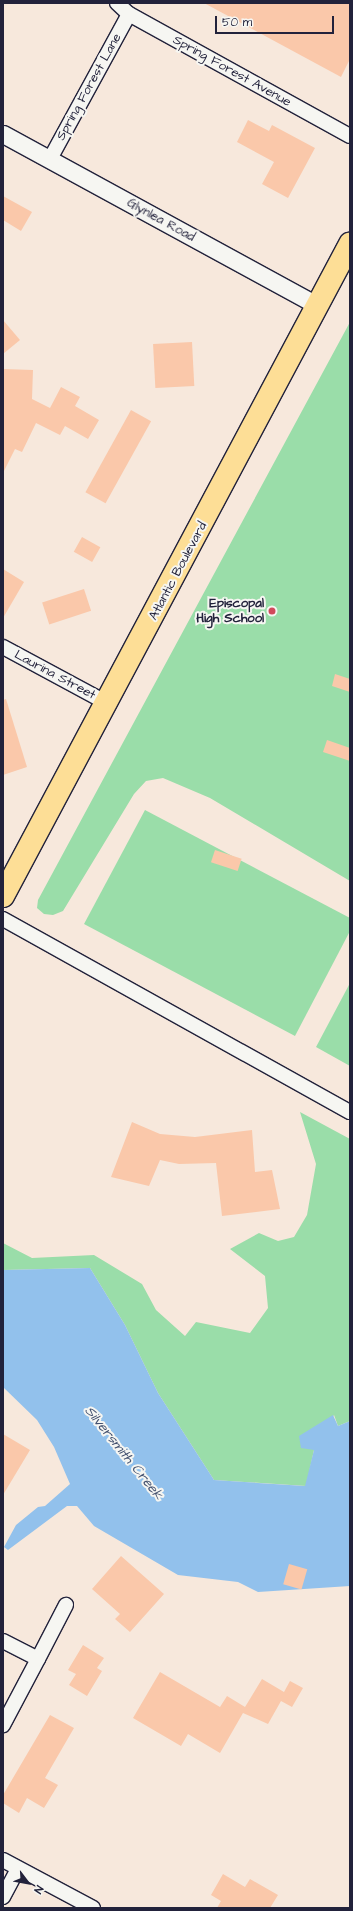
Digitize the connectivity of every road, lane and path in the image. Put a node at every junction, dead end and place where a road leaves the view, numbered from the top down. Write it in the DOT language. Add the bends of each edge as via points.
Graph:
graph roads {
  1 [pos="118,3"];
  2 [pos="129,14"];
  3 [pos="3,134"];
  4 [pos="350,136"];
  5 [pos="50,159"];
  6 [pos="350,244"];
  7 [pos="318,306"];
  8 [pos="3,647"];
  9 [pos="107,703"];
  10 [pos="3,896"];
  11 [pos="3,919"];
  12 [pos="350,1112"];
  13 [pos="66,1605"];
  14 [pos="3,1641"];
  15 [pos="38,1659"];
  16 [pos="3,1725"];
  17 [pos="3,1860"];
  18 [pos="18,1869"];
  19 [pos="3,1897"];
  20 [pos="93,1908"];
  1 -- 2 [label="street, Spring Forest Avenue"];
  2 -- 4 [label="street, Spring Forest Avenue"];
  2 -- 5 [label="street, Spring Forest Lane"];
  3 -- 5 [label="street, Glynlea Road"];
  5 -- 7 [label="street, Glynlea Road"];
  6 -- 7 [label="main road, Atlantic Boulevard"];
  7 -- 9 [label="main road, Atlantic Boulevard"];
  8 -- 9 [label="street, Laurina Street"];
  9 -- 10 [label="main road, Atlantic Boulevard"];
  11 -- 12 [label="street"];
  13 -- 15 [label="street"];
  14 -- 15 [label="street"];
  15 -- 16 [label="street"];
  17 -- 18 [label="street"];
  18 -- 19 [label="street"];
  18 -- 20 [label="street"];
}
